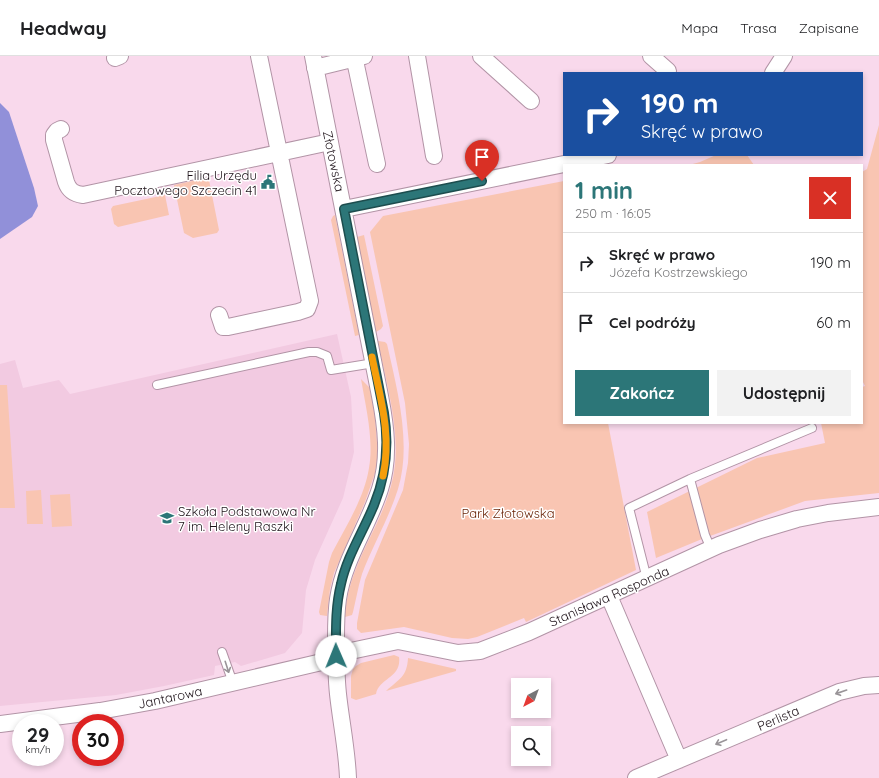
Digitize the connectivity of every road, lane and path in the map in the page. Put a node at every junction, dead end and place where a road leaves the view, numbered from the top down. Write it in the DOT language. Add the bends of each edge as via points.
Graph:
graph roads {
  1 [pos="259,56"];
  2 [pos="417,56"];
  3 [pos="480,56"];
  4 [pos="651,56"];
  5 [pos="784,56"];
  6 [pos="358,57"];
  7 [pos="314,62"];
  8 [pos="668,71"];
  9 [pos="774,72"];
  10 [pos="531,101"];
  11 [pos="61,129"];
  12 [pos="330,142"];
  13 [pos="279,153"];
  14 [pos="434,156"];
  15 [pos="603,156"];
  16 [pos="378,164"];
  17 [pos="563,164"];
  18 [pos="564,164"];
  19 [pos="344,209"];
  20 [pos="219,314"];
  21 [pos="374,363"];
  22 [pos="157,385"];
  23 [pos="812,428"];
  24 [pos="690,479"];
  25 [pos="879,507"];
  26 [pos="711,549"];
  27 [pos="647,578"];
  28 [pos="609,596"];
  29 [pos="222,652"];
  30 [pos="336,656"];
  31 [pos="233,683"];
  32 [pos="879,685"];
  33 [pos="0,724"];
  34 [pos="348,757"];
  35 [pos="679,760"];
  36 [pos="348,778"];
  37 [pos="355,778"];
  38 [pos="636,778"];
  1 -- 13 [label="street"];
  2 -- 14 [label="street"];
  3 -- 10 [label="street"];
  4 -- 8 [label="street"];
  5 -- 9 [label="street"];
  6 -- 7 [label="street"];
  6 -- 16 [label="street"];
  7 -- 12 [label="street, Złotowska"];
  11 -- 13 [label="street" via="54,135 54,140 68,188 78,194"];
  12 -- 13 [label="street"];
  12 -- 19 [label="street, Złotowska"];
  13 -- 20 [label="street" via="310,300 307,309 228,327 223,327"];
  15 -- 18 [label="street"];
  17 -- 19 [label="street"];
  19 -- 21 [label="street, Złotowska"];
  21 -- 22 [label="lane" via="331,370 327,356 308,352"];
  21 -- 30 [label="street, Złotowska" via="386,426 386,456 374,506 348,561 341,583 336,616"];
  23 -- 24 [label="lane"];
  24 -- 26 [label="lane"];
  24 -- 27 [label="lane" via="629,508"];
  25 -- 26 [label="street, Stanisława Rosponda" via="828,513 785,522"];
  26 -- 27 [label="street, Stanisława Rosponda"];
  27 -- 28 [label="street, Stanisława Rosponda"];
  28 -- 30 [label="street, Stanisława Rosponda" via="480,651 458,652 398,641"];
  28 -- 35 [label="street"];
  29 -- 31 [label="lane, one-way"];
  30 -- 31 [label="street, Jantarowa" via="320,663"];
  30 -- 34 [label="street, Złotowska" via="338,693"];
  31 -- 33 [label="street, Jantarowa" via="130,706"];
  32 -- 35 [label="street, Perlista, one-way" via="839,692"];
  34 -- 36 [label="street, Złotowska"];
  34 -- 37 [label="street, Złotowska"];
  35 -- 38 [label="street, Perlista"];
}
